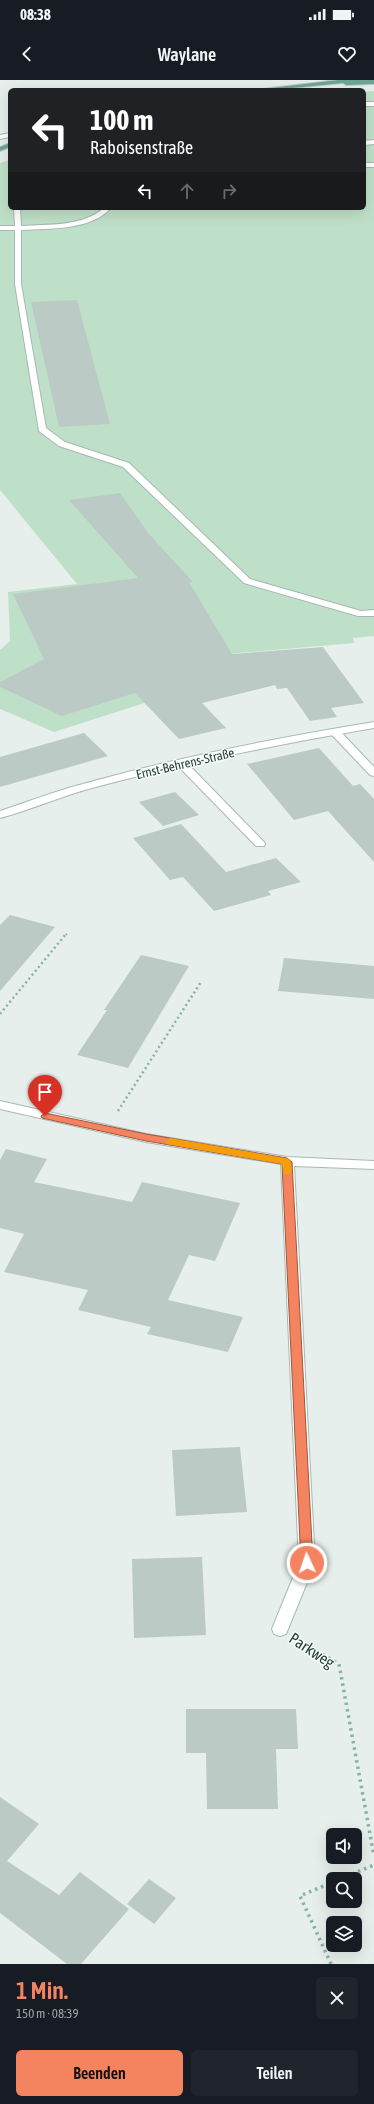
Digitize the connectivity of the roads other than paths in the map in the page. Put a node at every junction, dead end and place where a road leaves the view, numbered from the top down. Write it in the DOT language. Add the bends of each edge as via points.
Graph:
graph roads {
  1 [pos="354,80"];
  2 [pos="311,82"];
  3 [pos="374,82"];
  4 [pos="270,88"];
  5 [pos="17,210"];
  6 [pos="106,210"];
  7 [pos="0,228"];
  8 [pos="18,228"];
  9 [pos="374,613"];
  10 [pos="374,725"];
  11 [pos="335,732"];
  12 [pos="181,763"];
  13 [pos="374,773"];
  14 [pos="0,815"];
  15 [pos="260,844"];
  16 [pos="0,1105"];
  17 [pos="287,1162"];
  18 [pos="374,1165"];
  19 [pos="280,1629"];
  1 -- 2 [label="main road"];
  2 -- 3 [label="main road"];
  2 -- 4 [label="main road"];
  5 -- 8 [label="street"];
  6 -- 8 [label="street" via="96,218 80,222"];
  7 -- 8 [label="street"];
  8 -- 9 [label="street" via="18,284 42,429 62,444 126,465 247,581 361,614"];
  10 -- 11 [label="street, Ernst-Behrens-Straße"];
  11 -- 12 [label="street, Ernst-Behrens-Straße" via="294,738"];
  11 -- 13 [label="street"];
  12 -- 14 [label="street, Ernst-Behrens-Straße" via="86,786"];
  12 -- 15 [label="street"];
  16 -- 17 [label="street" via="106,1129"];
  17 -- 18 [label="street"];
  17 -- 19 [label="street, Parkweg" via="307,1563"];
}
